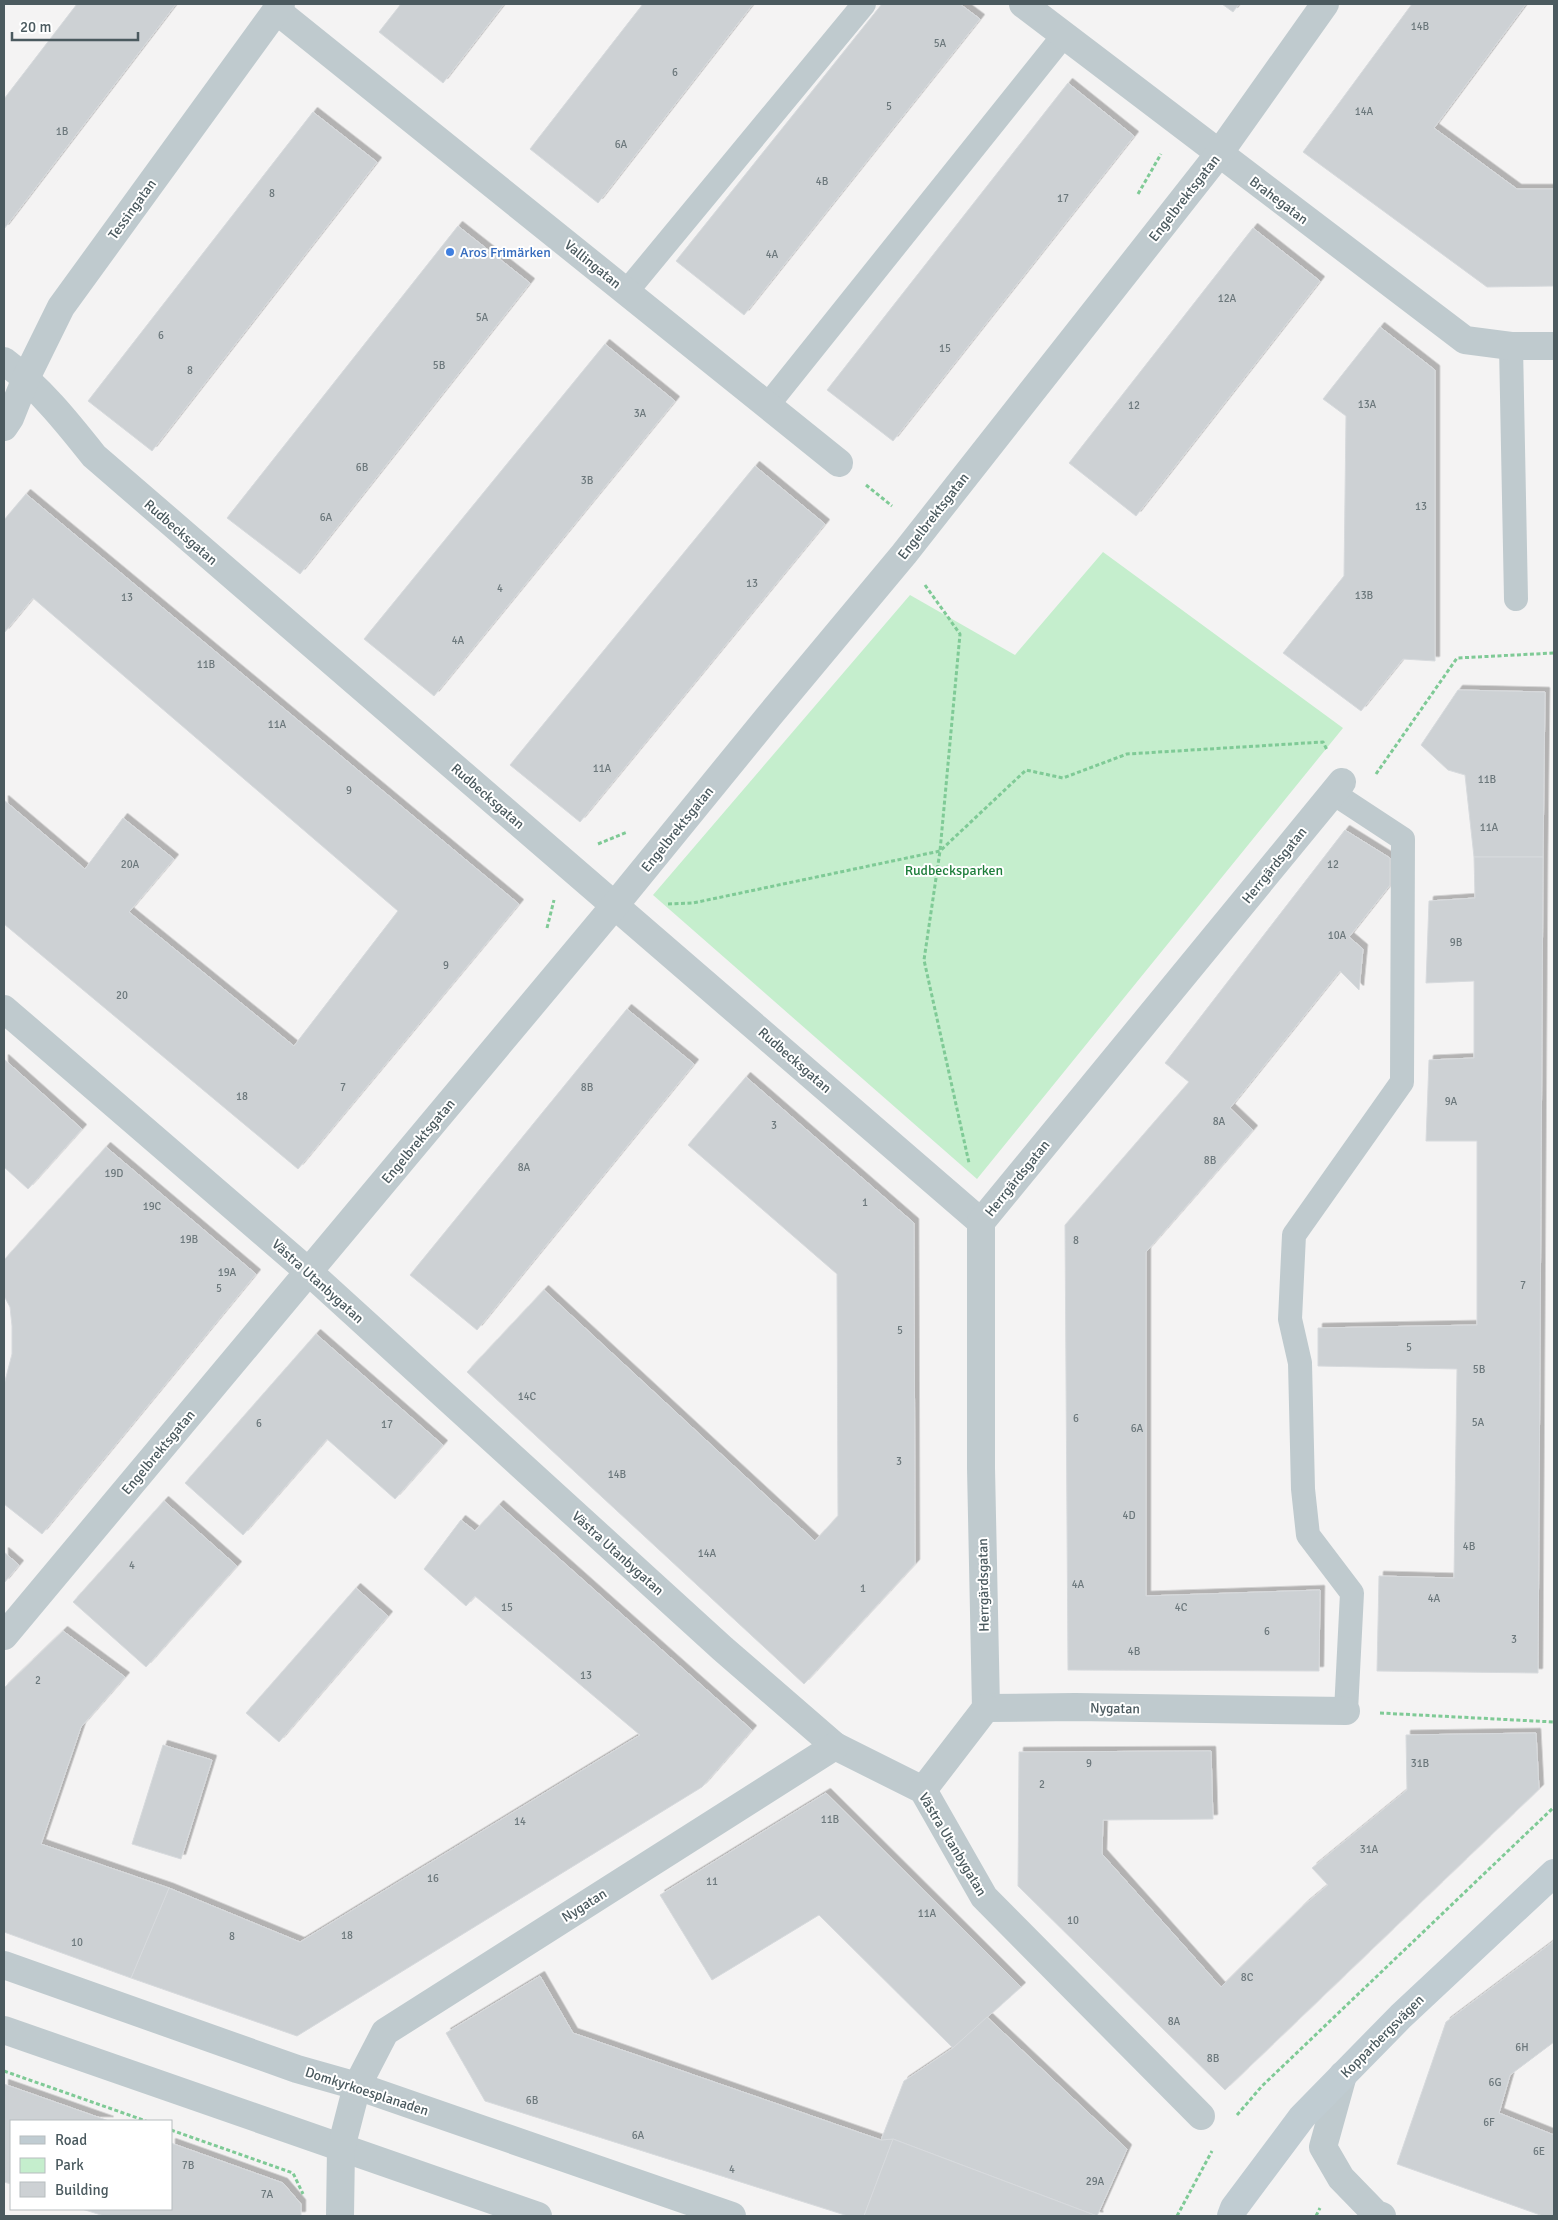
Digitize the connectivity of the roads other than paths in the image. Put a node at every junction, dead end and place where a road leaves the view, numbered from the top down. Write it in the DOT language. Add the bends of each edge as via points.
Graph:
graph roads {
  1 [pos="864,4"];
  2 [pos="1023,4"];
  3 [pos="1325,4"];
  4 [pos="278,7"];
  5 [pos="1064,34"];
  6 [pos="1218,154"];
  7 [pos="627,292"];
  8 [pos="1511,346"];
  9 [pos="1554,346"];
  10 [pos="4,361"];
  11 [pos="26,378"];
  12 [pos="767,406"];
  13 [pos="4,427"];
  14 [pos="838,463"];
  15 [pos="1516,599"];
  16 [pos="1338,787"];
  17 [pos="615,905"];
  18 [pos="4,1010"];
  19 [pos="982,1222"];
  20 [pos="309,1272"];
  21 [pos="4,1636"];
  22 [pos="986,1708"];
  23 [pos="1346,1711"];
  24 [pos="835,1746"];
  25 [pos="923,1790"];
  26 [pos="1554,1873"];
  27 [pos="4,1965"];
  28 [pos="4,2030"];
  29 [pos="1343,2075"];
  30 [pos="356,2086"];
  31 [pos="1201,2116"];
  32 [pos="341,2148"];
  33 [pos="340,2216"];
  34 [pos="538,2216"];
  35 [pos="732,2216"];
  36 [pos="1231,2216"];
  37 [pos="1382,2216"];
  1 -- 7 [label="lane"];
  2 -- 5 [label="street, Brahegatan"];
  3 -- 6 [label="street, Engelbrektsgatan"];
  4 -- 7 [label="street, Vallingatan"];
  4 -- 11 [label="street, Tessingatan" via="62,307"];
  5 -- 6 [label="street, Brahegatan"];
  5 -- 12 [label="lane"];
  6 -- 8 [label="street, Brahegatan" via="1465,340"];
  6 -- 17 [label="street, Engelbrektsgatan" via="904,554"];
  7 -- 12 [label="street, Vallingatan"];
  8 -- 9 [label="street, Brahegatan"];
  8 -- 15 [label="lane"];
  10 -- 11 [label="street, Rudbecksgatan"];
  11 -- 13 [label="street, Tessingatan"];
  11 -- 17 [label="street, Rudbecksgatan" via="94,456"];
  12 -- 14 [label="street, Vallingatan"];
  16 -- 19 [label="street, Herrgärdsgatan"];
  16 -- 23 [label="lane" via="1403,839 1402,1082 1294,1235 1290,1319 1300,1363 1303,1489 1308,1535 1352,1594"];
  17 -- 19 [label="street, Rudbecksgatan"];
  17 -- 20 [label="street, Engelbrektsgatan"];
  18 -- 20 [label="street, Västra Utanbygatan"];
  19 -- 22 [label="street, Herrgärdsgatan" via="981,1468"];
  20 -- 21 [label="street, Engelbrektsgatan"];
  20 -- 24 [label="street, Västra Utanbygatan" via="708,1635"];
  22 -- 23 [label="street, Nygatan"];
  22 -- 25 [label="street"];
  24 -- 25 [label="street, Västra Utanbygatan"];
  24 -- 30 [label="street, Nygatan" via="385,2032"];
  25 -- 31 [label="street, Västra Utanbygatan" via="984,1897"];
  26 -- 29 [label="street, Kopparbergsvägen" via="1401,2016"];
  27 -- 30 [label="street, Domkyrkoesplanaden" via="297,2069"];
  28 -- 32 [label="street"];
  29 -- 36 [label="street, Kopparbergsvägen" via="1302,2117"];
  29 -- 37 [label="street" via="1323,2148 1341,2178 1376,2214"];
  30 -- 32 [label="street, Nygatan"];
  30 -- 35 [label="street, Domkyrkoesplanaden"];
  32 -- 33 [label="street, Nygatan"];
  32 -- 34 [label="street"];
}
